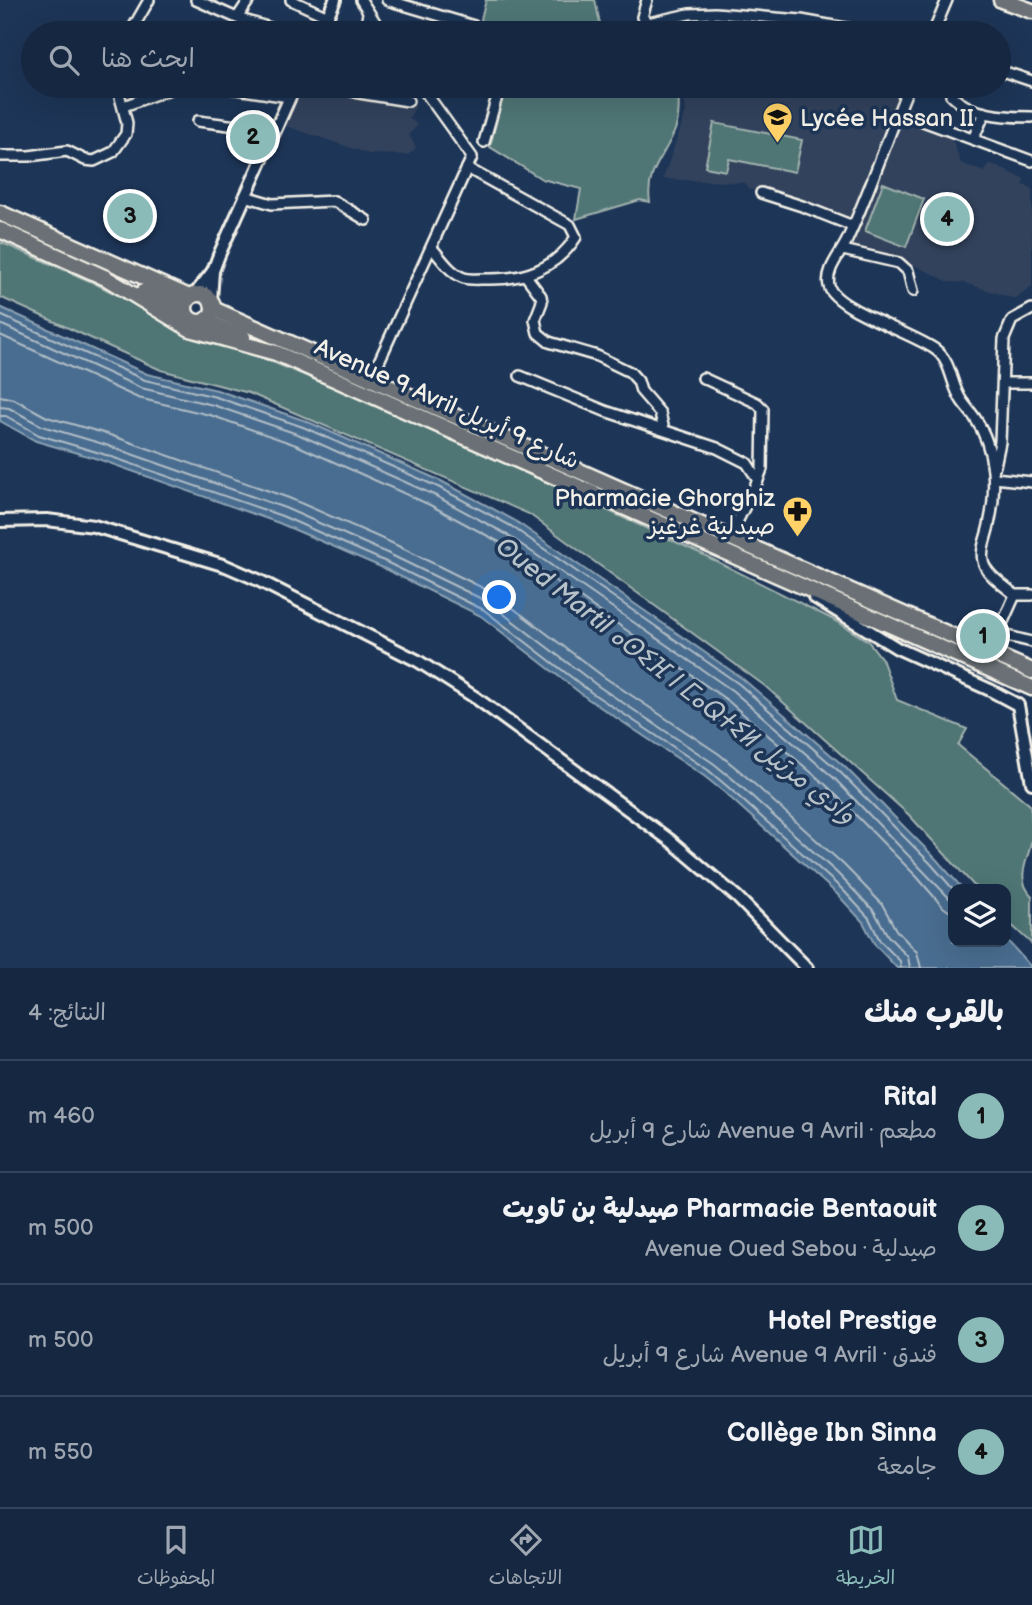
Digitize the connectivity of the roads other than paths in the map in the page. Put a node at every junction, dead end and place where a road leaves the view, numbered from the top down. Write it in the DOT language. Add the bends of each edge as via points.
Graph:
graph roads {
  1 [pos="149,0"];
  2 [pos="249,0"];
  3 [pos="335,0"];
  4 [pos="360,0"];
  5 [pos="387,0"];
  6 [pos="647,0"];
  7 [pos="947,0"];
  8 [pos="1000,0"];
  9 [pos="200,1"];
  10 [pos="296,1"];
  11 [pos="1032,11"];
  12 [pos="368,13"];
  13 [pos="328,17"];
  14 [pos="237,18"];
  15 [pos="137,21"];
  16 [pos="247,21"];
  17 [pos="326,21"];
  18 [pos="367,21"];
  19 [pos="374,21"];
  20 [pos="457,21"];
  21 [pos="646,21"];
  22 [pos="659,21"];
  23 [pos="807,21"];
  24 [pos="938,21"];
  25 [pos="1011,74"];
  26 [pos="1032,81"];
  27 [pos="121,98"];
  28 [pos="146,98"];
  29 [pos="289,98"];
  30 [pos="396,98"];
  31 [pos="430,98"];
  32 [pos="497,98"];
  33 [pos="904,98"];
  34 [pos="953,98"];
  35 [pos="408,101"];
  36 [pos="124,106"];
  37 [pos="898,112"];
  38 [pos="985,113"];
  39 [pos="1032,117"];
  40 [pos="198,121"];
  41 [pos="275,131"];
  42 [pos="973,139"];
  43 [pos="484,142"];
  44 [pos="0,156"];
  45 [pos="1032,161"];
  46 [pos="467,168"];
  47 [pos="761,193"];
  48 [pos="245,196"];
  49 [pos="0,213"];
  50 [pos="366,220"];
  51 [pos="853,226"];
  52 [pos="0,230"];
  53 [pos="432,248"];
  54 [pos="843,250"];
  55 [pos="213,271"];
  56 [pos="526,276"];
  57 [pos="106,278"];
  58 [pos="913,291"];
  59 [pos="192,296"];
  60 [pos="1032,309"];
  61 [pos="210,310"];
  62 [pos="185,312"];
  63 [pos="276,353"];
  64 [pos="520,376"];
  65 [pos="703,378"];
  66 [pos="371,379"];
  67 [pos="1003,383"];
  68 [pos="1032,383"];
  69 [pos="664,430"];
  70 [pos="994,475"];
  71 [pos="758,480"];
  72 [pos="1032,482"];
  73 [pos="0,522"];
  74 [pos="729,538"];
  75 [pos="802,586"];
  76 [pos="1015,595"];
  77 [pos="1032,595"];
  78 [pos="999,634"];
  79 [pos="1032,642"];
  80 [pos="989,653"];
  81 [pos="1032,671"];
  82 [pos="1032,688"];
  83 [pos="1032,783"];
  84 [pos="807,968"];
  1 -- 15 [label="street"];
  2 -- 14 [label="street"];
  3 -- 13 [label="street"];
  4 -- 12 [label="street"];
  5 -- 20 [label="street"];
  6 -- 21 [label="street" via="642,17"];
  7 -- 24 [label="street"];
  8 -- 11 [label="main road"];
  9 -- 14 [label="street"];
  10 -- 13 [label="street"];
  12 -- 18 [label="street"];
  12 -- 19 [label="street"];
  13 -- 17 [label="street"];
  14 -- 16 [label="street"];
  22 -- 23 [label="street" via="703,13"];
  25 -- 26 [label="street"];
  27 -- 36 [label="street"];
  28 -- 36 [label="street"];
  29 -- 41 [label="street"];
  30 -- 35 [label="street"];
  31 -- 46 [label="street" via="472,157"];
  32 -- 43 [label="street"];
  33 -- 37 [label="street"];
  34 -- 38 [label="street"];
  36 -- 44 [label="street" via="126,134 103,158 85,160 67,150"];
  37 -- 42 [label="street"];
  37 -- 51 [label="street"];
  38 -- 39 [label="street"];
  38 -- 42 [label="street"];
  40 -- 41 [label="street"];
  41 -- 48 [label="street"];
  42 -- 45 [label="street"];
  46 -- 53 [label="street"];
  46 -- 56 [label="street" via="573,229 576,237 570,247 540,271"];
  47 -- 51 [label="street"];
  48 -- 50 [label="street" via="272,204 334,201"];
  48 -- 55 [label="street"];
  49 -- 59 [label="main road"];
  51 -- 54 [label="street"];
  52 -- 57 [label="main road, Avenue 9 Avril شارع 9 أبريل"];
  53 -- 56 [label="street" via="464,278"];
  53 -- 66 [label="street"];
  54 -- 58 [label="street" via="899,263 908,271"];
  54 -- 70 [label="street" via="828,275 829,290 875,320 936,350 961,401 983,431"];
  55 -- 59 [label="street"];
  55 -- 61 [label="street"];
  56 -- 69 [label="street" via="542,302 535,320 538,333 550,342 630,372 660,413"];
  57 -- 62 [label="main road"];
  57 -- 63 [label="main road, Avenue 9 Avril شارع 9 أبريل" via="190,329"];
  59 -- 61 [label="main road" via="206,295"];
  59 -- 62 [label="main road"];
  60 -- 67 [label="street" via="1007,328"];
  61 -- 62 [label="main road" via="193,321"];
  61 -- 63 [label="main road"];
  61 -- 66 [label="main road, Avenue 9 Avril شارع 9 أبريل"];
  63 -- 75 [label="main road, Avenue 9 Avril شارع 9 أبريل"];
  64 -- 69 [label="street"];
  65 -- 71 [label="street" via="763,409"];
  66 -- 74 [label="main road, Avenue 9 Avril شارع 9 أبريل"];
  67 -- 68 [label="street"];
  67 -- 70 [label="street"];
  69 -- 71 [label="street" via="735,456 747,463"];
  70 -- 72 [label="street"];
  70 -- 76 [label="street" via="983,563"];
  71 -- 74 [label="street"];
  73 -- 84 [label="street" via="78,523 226,566 418,661 671,841 737,897"];
  74 -- 80 [label="main road, Avenue 9 Avril شارع 9 أبريل"];
  75 -- 82 [label="main road, Avenue 9 Avril شارع 9 أبريل"];
  75 -- 83 [label="street" via="897,648 1018,705"];
  76 -- 77 [label="street"];
  76 -- 78 [label="street"];
  78 -- 79 [label="street"];
  78 -- 80 [label="street"];
  80 -- 81 [label="main road, Avenue 9 Avril شارع 9 أبريل"];
}
